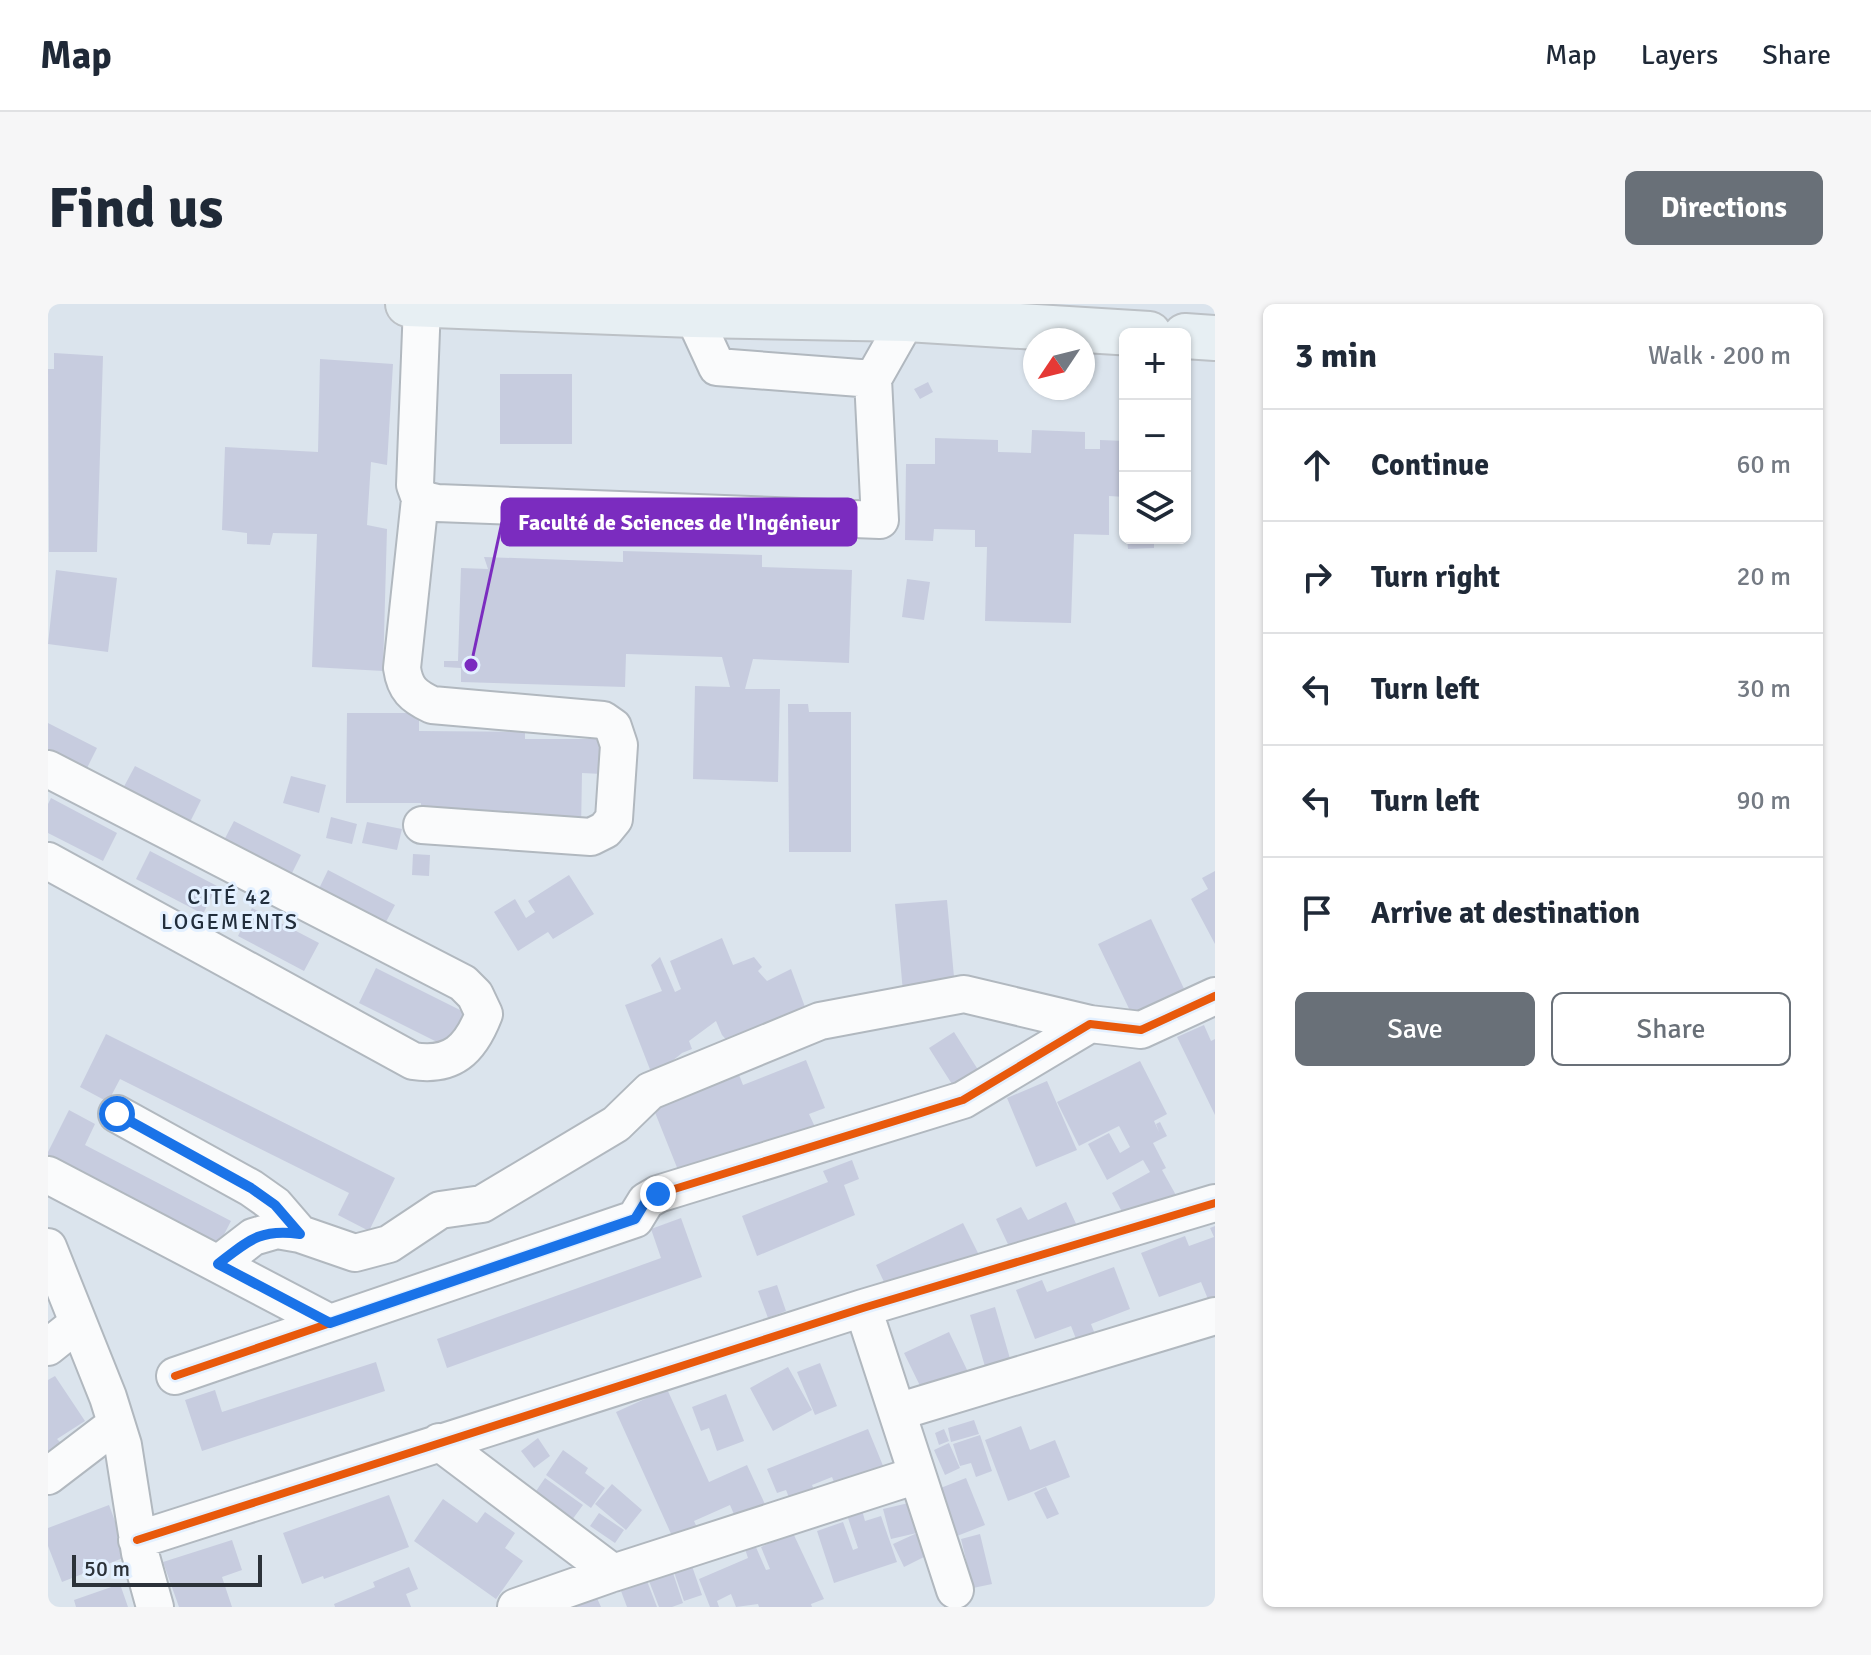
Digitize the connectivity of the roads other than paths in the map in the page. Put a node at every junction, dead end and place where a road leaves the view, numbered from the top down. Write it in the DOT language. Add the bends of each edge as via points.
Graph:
graph roads {
  1 [pos="408,304"];
  2 [pos="422,305"];
  3 [pos="830,311"];
  4 [pos="693,315"];
  5 [pos="907,319"];
  6 [pos="1119,332"];
  7 [pos="1191,336"];
  8 [pos="1215,338"];
  9 [pos="873,379"];
  10 [pos="420,499"];
  11 [pos="48,769"];
  12 [pos="422,825"];
  13 [pos="48,861"];
  14 [pos="1215,996"];
  15 [pos="1090,1024"];
  16 [pos="117,1114"];
  17 [pos="48,1175"];
  18 [pos="1215,1203"];
  19 [pos="300,1234"];
  20 [pos="48,1247"];
  21 [pos="218,1264"];
  22 [pos="863,1308"];
  23 [pos="1215,1316"];
  24 [pos="78,1323"];
  25 [pos="330,1323"];
  26 [pos="48,1347"];
  27 [pos="175,1376"];
  28 [pos="897,1412"];
  29 [pos="116,1424"];
  30 [pos="439,1442"];
  31 [pos="917,1475"];
  32 [pos="48,1476"];
  33 [pos="137,1540"];
  34 [pos="613,1573"];
  35 [pos="955,1590"];
  36 [pos="155,1607"];
  37 [pos="516,1607"];
  1 -- 2 [label="main road"];
  2 -- 4 [label="main road"];
  2 -- 10 [label="street" via="415,485"];
  3 -- 4 [label="main road"];
  3 -- 5 [label="main road"];
  4 -- 9 [label="street" via="717,367"];
  5 -- 6 [label="main road"];
  5 -- 9 [label="street"];
  7 -- 8 [label="main road"];
  9 -- 10 [label="street" via="880,520"];
  10 -- 12 [label="street" via="402,668 415,697 432,705 603,720 613,727 619,745 614,819 591,837"];
  11 -- 13 [label="street" via="463,983 484,1014 475,1037 454,1057 432,1064 413,1061"];
  14 -- 15 [label="street" via="1141,1030"];
  15 -- 19 [label="street" via="964,994 820,1021 650,1091 616,1124 482,1204 440,1210 389,1244 355,1253"];
  15 -- 25 [label="street" via="963,1100 658,1194 646,1201 635,1219"];
  16 -- 19 [label="street" via="251,1188 275,1205"];
  17 -- 21 [label="street"];
  18 -- 22 [label="street"];
  19 -- 21 [label="street" via="277,1230 253,1237"];
  20 -- 24 [label="street"];
  21 -- 25 [label="street"];
  22 -- 28 [label="street"];
  22 -- 30 [label="street"];
  23 -- 28 [label="street"];
  24 -- 26 [label="street"];
  24 -- 29 [label="street"];
  25 -- 27 [label="street"];
  28 -- 31 [label="street"];
  29 -- 32 [label="street"];
  29 -- 33 [label="street"];
  30 -- 33 [label="street"];
  30 -- 34 [label="street"];
  31 -- 34 [label="street"];
  31 -- 35 [label="street"];
  33 -- 36 [label="street"];
  34 -- 37 [label="street"];
}
